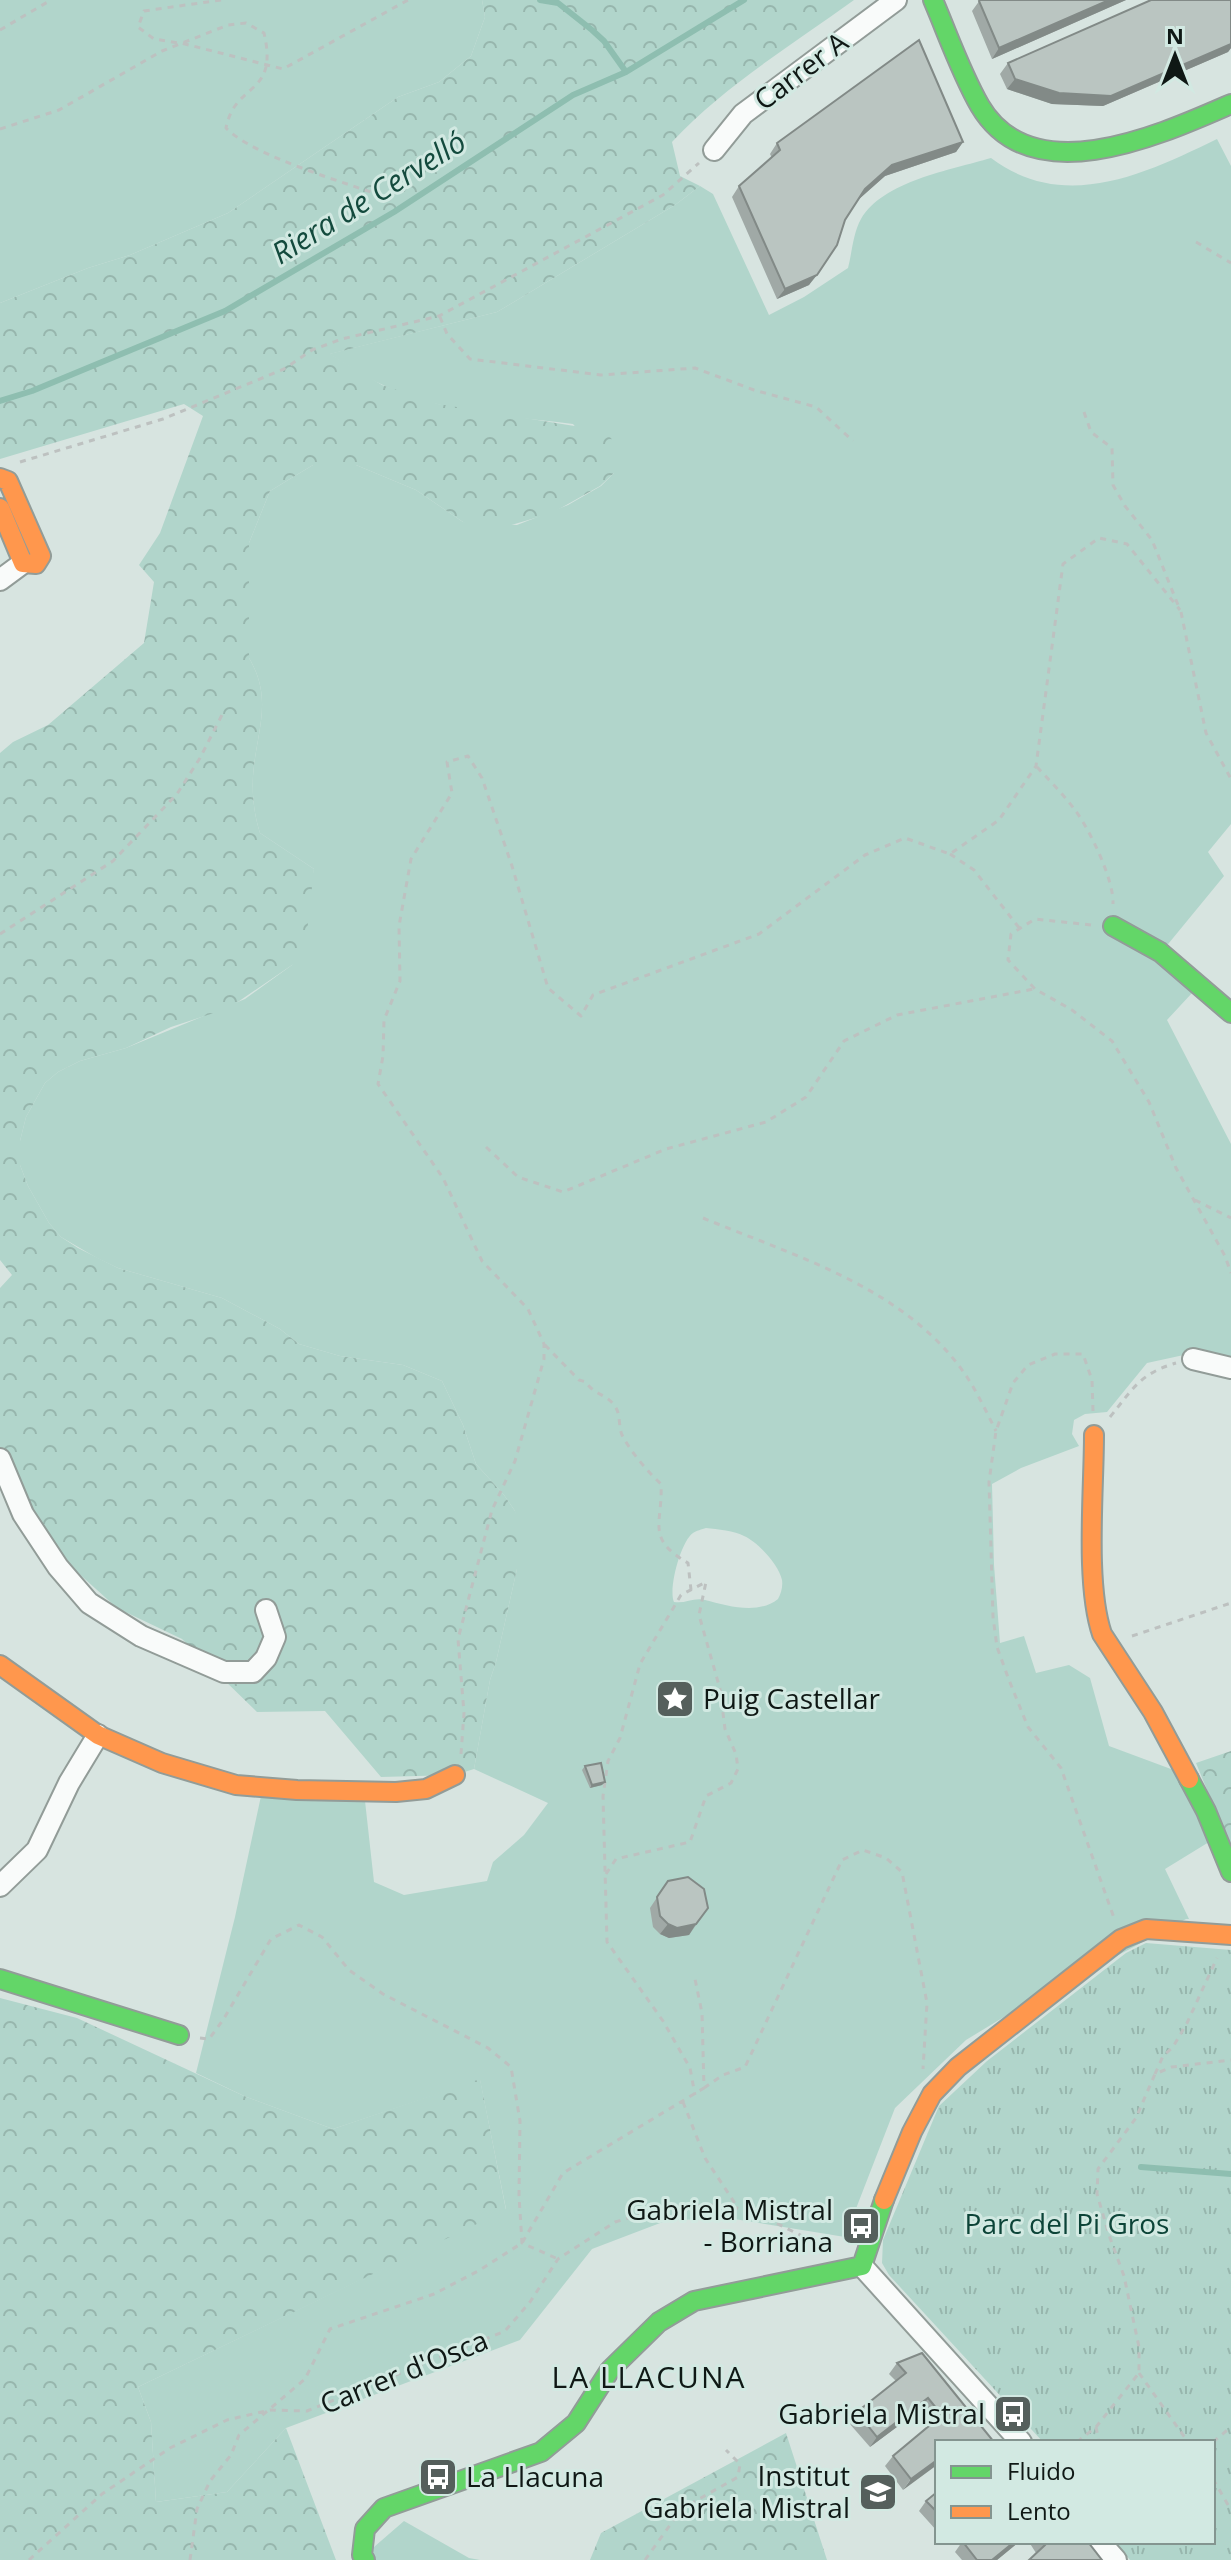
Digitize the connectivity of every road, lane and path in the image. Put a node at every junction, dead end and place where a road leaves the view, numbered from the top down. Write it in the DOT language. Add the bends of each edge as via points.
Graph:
graph roads {
  1 [pos="51,0"];
  2 [pos="221,0"];
  3 [pos="408,0"];
  4 [pos="896,0"];
  5 [pos="933,0"];
  6 [pos="0,30"];
  7 [pos="185,44"];
  8 [pos="267,65"];
  9 [pos="1231,104"];
  10 [pos="0,129"];
  11 [pos="714,150"];
  12 [pos="391,199"];
  13 [pos="1196,242"];
  14 [pos="1231,263"];
  15 [pos="439,316"];
  16 [pos="1084,412"];
  17 [pos="853,441"];
  18 [pos="6,473"];
  19 [pos="0,508"];
  20 [pos="23,563"];
  21 [pos="0,580"];
  22 [pos="1180,610"];
  23 [pos="223,713"];
  24 [pos="1036,766"];
  25 [pos="1231,779"];
  26 [pos="950,854"];
  27 [pos="1113,926"];
  28 [pos="1020,929"];
  29 [pos="0,934"];
  30 [pos="1035,989"];
  31 [pos="1231,1013"];
  32 [pos="486,1147"];
  33 [pos="1195,1200"];
  34 [pos="703,1218"];
  35 [pos="1231,1218"];
  36 [pos="1231,1273"];
  37 [pos="544,1344"];
  38 [pos="1193,1359"];
  39 [pos="1231,1368"];
  40 [pos="996,1431"];
  41 [pos="1094,1435"];
  42 [pos="0,1459"];
  43 [pos="691,1590"];
  44 [pos="1231,1603"];
  45 [pos="266,1610"];
  46 [pos="1122,1640"];
  47 [pos="0,1665"];
  48 [pos="98,1735"];
  49 [pos="455,1775"];
  50 [pos="1231,1872"];
  51 [pos="606,1874"];
  52 [pos="0,1886"];
  53 [pos="1228,1935"];
  54 [pos="1121,1939"];
  55 [pos="0,1979"];
  56 [pos="695,1979"];
  57 [pos="179,2035"];
  58 [pos="1231,2060"];
  59 [pos="1155,2074"];
  60 [pos="704,2088"];
  61 [pos="932,2094"];
  62 [pos="695,2095"];
  63 [pos="683,2102"];
  64 [pos="738,2208"];
  65 [pos="522,2243"];
  66 [pos="827,2248"];
  67 [pos="558,2259"];
  68 [pos="862,2266"];
  69 [pos="1139,2373"];
  70 [pos="270,2410"];
  71 [pos="1096,2427"];
  72 [pos="1231,2427"];
  73 [pos="1019,2440"];
  74 [pos="1080,2440"];
  75 [pos="1099,2440"];
  76 [pos="1187,2440"];
  77 [pos="1215,2440"];
  78 [pos="726,2450"];
  79 [pos="1215,2482"];
  80 [pos="1231,2510"];
  81 [pos="1102,2544"];
  82 [pos="29,2560"];
  83 [pos="190,2560"];
  84 [pos="365,2560"];
  85 [pos="645,2560"];
  86 [pos="1116,2560"];
  1 -- 6 [label="path"];
  2 -- 7 [label="path" via="144,11 138,27 154,39"];
  3 -- 8 [label="path" via="283,69"];
  4 -- 11 [label="street, Carrer A" via="743,114"];
  5 -- 9 [label="street" via="981,108 1017,141 1066,152 1118,148"];
  7 -- 8 [label="path"];
  7 -- 8 [label="path" via="246,23 264,33"];
  7 -- 10 [label="path" via="162,51 59,110"];
  8 -- 12 [label="path" via="259,85 229,112 226,128 236,139"];
  11 -- 15 [label="path" via="663,195"];
  13 -- 14 [label="path"];
  15 -- 17 [label="path" via="447,334 470,359 601,375 695,368 816,407"];
  15 -- 18 [label="path" via="342,339 163,419 24,459"];
  16 -- 22 [label="path" via="1091,432 1112,448 1113,485 1152,540"];
  18 -- 20 [label="street" via="41,556 36,564"];
  19 -- 20 [label="street"];
  20 -- 21 [label="street"];
  22 -- 24 [label="path" via="1127,544 1099,538 1063,564"];
  22 -- 25 [label="path" via="1206,733"];
  23 -- 29 [label="path" via="177,794 113,861"];
  24 -- 26 [label="path" via="999,820"];
  24 -- 27 [label="path" via="1077,812 1100,859 1113,895"];
  26 -- 28 [label="path" via="974,870"];
  26 -- 37 [label="path" via="905,838 865,855 759,934 593,995 581,1016 548,988 482,778 468,756 447,762 452,793 411,859 399,926 400,981 384,1020 378,1084 443,1178 482,1261 528,1309"];
  27 -- 28 [label="path" via="1035,919"];
  27 -- 31 [label="street" via="1160,952"];
  28 -- 30 [label="path" via="1011,934 1008,960"];
  30 -- 32 [label="path" via="897,1015 844,1041 806,1097 766,1122 666,1149 563,1192 518,1177"];
  30 -- 33 [label="path" via="1112,1041 1149,1102"];
  33 -- 35 [label="path"];
  33 -- 36 [label="path"];
  34 -- 40 [label="path" via="886,1299 948,1353"];
  37 -- 43 [label="path" via="617,1408 621,1432 661,1484 657,1516 663,1544 688,1563"];
  37 -- 49 [label="path" via="515,1461 492,1510 458,1639 464,1713"];
  38 -- 39 [label="street"];
  38 -- 41 [label="path" via="1152,1370"];
  40 -- 41 [label="path" via="1013,1383 1028,1365 1055,1354 1083,1354 1092,1380"];
  40 -- 54 [label="path" via="989,1543 997,1647 1028,1727 1061,1768"];
  41 -- 50 [label="street" via="1098,1622 1206,1811"];
  42 -- 45 [label="street" via="23,1514 58,1567 89,1603 141,1636 224,1672 253,1672 275,1637"];
  43 -- 51 [label="path" via="672,1607 640,1664 620,1738 608,1761 603,1796"];
  43 -- 51 [label="path" via="706,1582 699,1615 738,1769 731,1783 706,1796 690,1842 616,1859"];
  44 -- 46 [label="path"];
  47 -- 48 [label="street"];
  48 -- 49 [label="street" via="162,1763 236,1785 396,1792 426,1789"];
  48 -- 52 [label="street" via="37,1850"];
  51 -- 62 [label="path" via="607,1942 663,2021 690,2068"];
  53 -- 54 [label="street" via="1146,1929"];
  53 -- 59 [label="path" via="1187,2023"];
  54 -- 61 [label="street" via="958,2067"];
  55 -- 57 [label="street"];
  56 -- 60 [label="path" via="702,2013"];
  57 -- 65 [label="path" via="209,2039 271,1939 299,1925 322,1937 349,1970 488,2048 511,2067 520,2121"];
  58 -- 59 [label="path"];
  59 -- 69 [label="path" via="1136,2118 1098,2169 1097,2194 1124,2276"];
  60 -- 61 [label="path" via="745,2067 842,1860 863,1850 886,1858 902,1872 927,2003 922,2065"];
  60 -- 62 [label="path"];
  61 -- 68 [label="street" via="912,2132"];
  62 -- 63 [label="path"];
  63 -- 64 [label="path" via="705,2158"];
  63 -- 65 [label="path" via="563,2173"];
  64 -- 66 [label="path, Carrer d'Osca"];
  64 -- 67 [label="path, Carrer d'Osca" via="671,2206 615,2222"];
  65 -- 67 [label="path"];
  65 -- 70 [label="path" via="434,2294 330,2329 305,2379"];
  67 -- 70 [label="path, Carrer d'Osca" via="505,2331 307,2411"];
  68 -- 73 [label="street"];
  68 -- 84 [label="street" via="694,2301 659,2322 620,2360 576,2423 541,2452 384,2508 365,2529"];
  69 -- 71 [label="path"];
  69 -- 76 [label="path"];
  70 -- 82 [label="path, Carrer d'Osca" via="227,2420 170,2448 102,2494"];
  70 -- 83 [label="path" via="239,2435 210,2481 197,2509"];
  71 -- 74 [label="path"];
  71 -- 75 [label="path"];
  72 -- 77 [label="path"];
  78 -- 85 [label="path" via="740,2464 738,2477 678,2514"];
  79 -- 80 [label="path"];
  81 -- 86 [label="street"];
}
